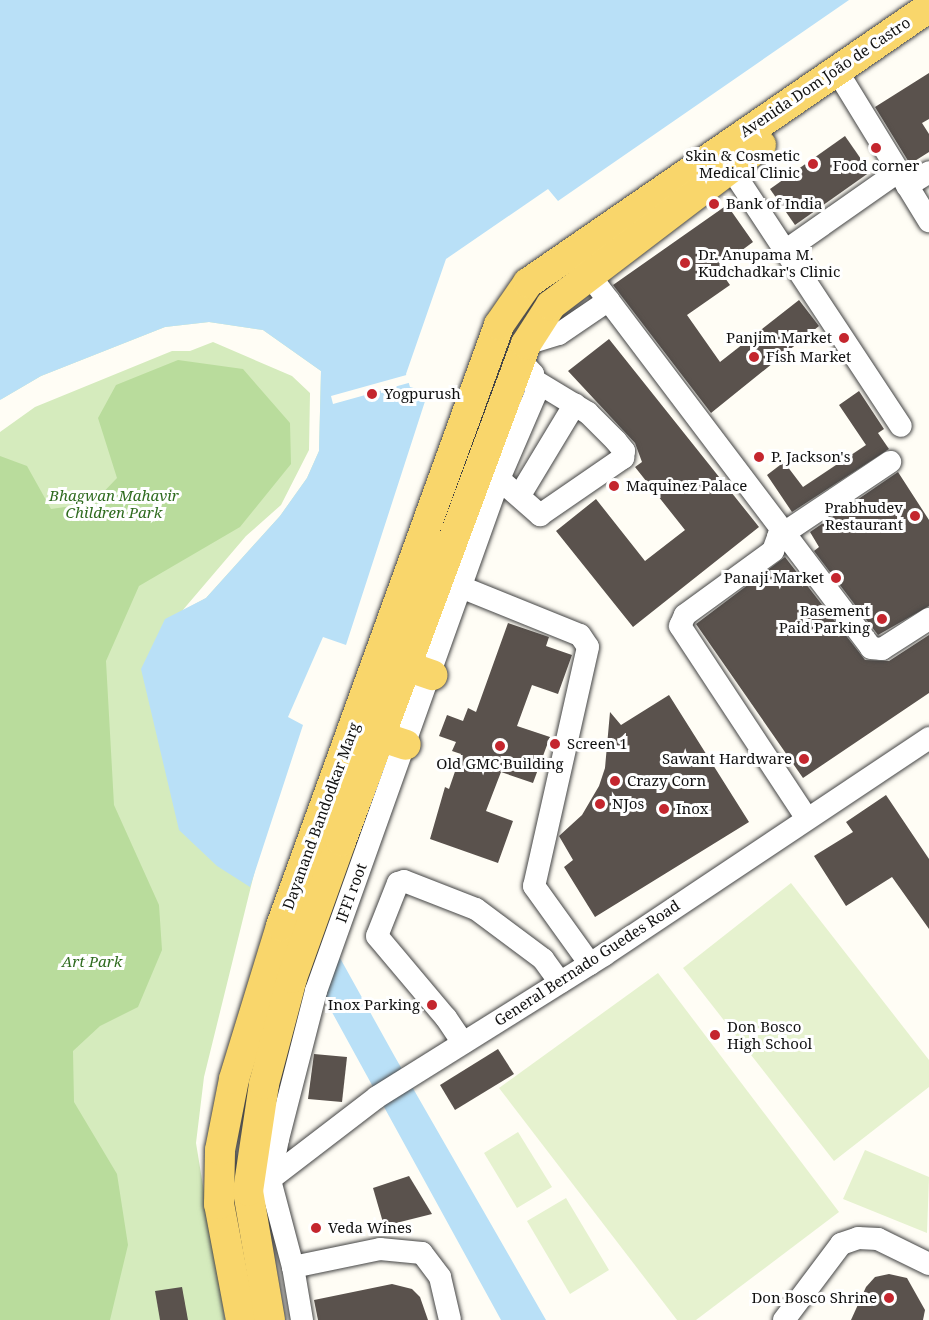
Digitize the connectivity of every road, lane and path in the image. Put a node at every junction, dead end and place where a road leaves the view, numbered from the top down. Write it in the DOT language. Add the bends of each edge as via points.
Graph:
graph roads {
  1 [pos="929,7"];
  2 [pos="929,29"];
  3 [pos="845,84"];
  4 [pos="730,167"];
  5 [pos="929,172"];
  6 [pos="902,179"];
  7 [pos="929,222"];
  8 [pos="785,251"];
  9 [pos="590,276"];
  10 [pos="609,300"];
  11 [pos="499,326"];
  12 [pos="530,353"];
  13 [pos="575,404"];
  14 [pos="901,426"];
  15 [pos="890,462"];
  16 [pos="499,479"];
  17 [pos="520,495"];
  18 [pos="780,533"];
  19 [pos="461,587"];
  20 [pos="929,619"];
  21 [pos="419,671"];
  22 [pos="929,738"];
  23 [pos="806,817"];
  24 [pos="310,927"];
  25 [pos="590,964"];
  26 [pos="281,972"];
  27 [pos="560,982"];
  28 [pos="463,1043"];
  29 [pos="259,1186"];
  30 [pos="219,1204"];
  31 [pos="929,1264"];
  32 [pos="293,1267"];
  33 [pos="241,1320"];
  34 [pos="270,1320"];
  35 [pos="302,1320"];
  36 [pos="450,1320"];
  37 [pos="784,1320"];
  1 -- 11 [label="main road, Avenida Dom João de Castro" via="528,283"];
  2 -- 3 [label="main road, Avenida Dom João de Castro"];
  3 -- 4 [label="main road, Avenida Dom João de Castro"];
  3 -- 6 [label="street"];
  4 -- 8 [label="street"];
  4 -- 9 [label="main road, Avenida Dom João de Castro"];
  5 -- 6 [label="street"];
  6 -- 7 [label="street"];
  6 -- 8 [label="street"];
  8 -- 14 [label="street"];
  9 -- 10 [label="street"];
  9 -- 12 [label="main road, Avenida Dom João de Castro" via="550,305"];
  10 -- 12 [label="street"];
  10 -- 18 [label="street"];
  11 -- 24 [label="main road, Dayanand Bandodkar Marg"];
  12 -- 13 [label="street"];
  12 -- 16 [label="street"];
  12 -- 21 [label="main road, Avenida Dom João de Castro"];
  13 -- 17 [label="street"];
  13 -- 17 [label="street" via="616,441 624,451 623,458 545,514 537,514"];
  15 -- 18 [label="street"];
  16 -- 17 [label="street"];
  16 -- 19 [label="street"];
  18 -- 20 [label="street" via="871,648 882,649"];
  18 -- 23 [label="street" via="773,551 686,615 680,626"];
  19 -- 21 [label="street" via="453,611"];
  19 -- 25 [label="street" via="580,634 588,646 534,886"];
  21 -- 24 [label="main road, Avenida Dom João de Castro" via="393,741"];
  22 -- 23 [label="street, General Bernado Guedes Road"];
  23 -- 25 [label="street, General Bernado Guedes Road"];
  24 -- 26 [label="main road, Dayanand Bandodkar Marg"];
  24 -- 29 [label="street, IFFI root" via="316,991"];
  25 -- 27 [label="street, General Bernado Guedes Road"];
  26 -- 29 [label="main road, Dayanand Bandodkar Marg" via="264,1084"];
  26 -- 30 [label="main road, Dayanand Bandodkar Marg" via="234,1079 220,1150"];
  27 -- 28 [label="street, General Bernado Guedes Road"];
  27 -- 28 [label="street" via="543,959 476,909 404,881 398,883 377,936"];
  28 -- 29 [label="street, General Bernado Guedes Road" via="377,1097"];
  29 -- 30 [label="street, General Bernado Guedes Road"];
  29 -- 32 [label="street"];
  29 -- 34 [label="main road, Dayanand Bandodkar Marg"];
  30 -- 33 [label="main road, Dayanand Bandodkar Marg"];
  31 -- 37 [label="street" via="878,1239 858,1238 841,1244"];
  32 -- 35 [label="street"];
  32 -- 36 [label="street" via="380,1249 422,1252 440,1277"];
}
